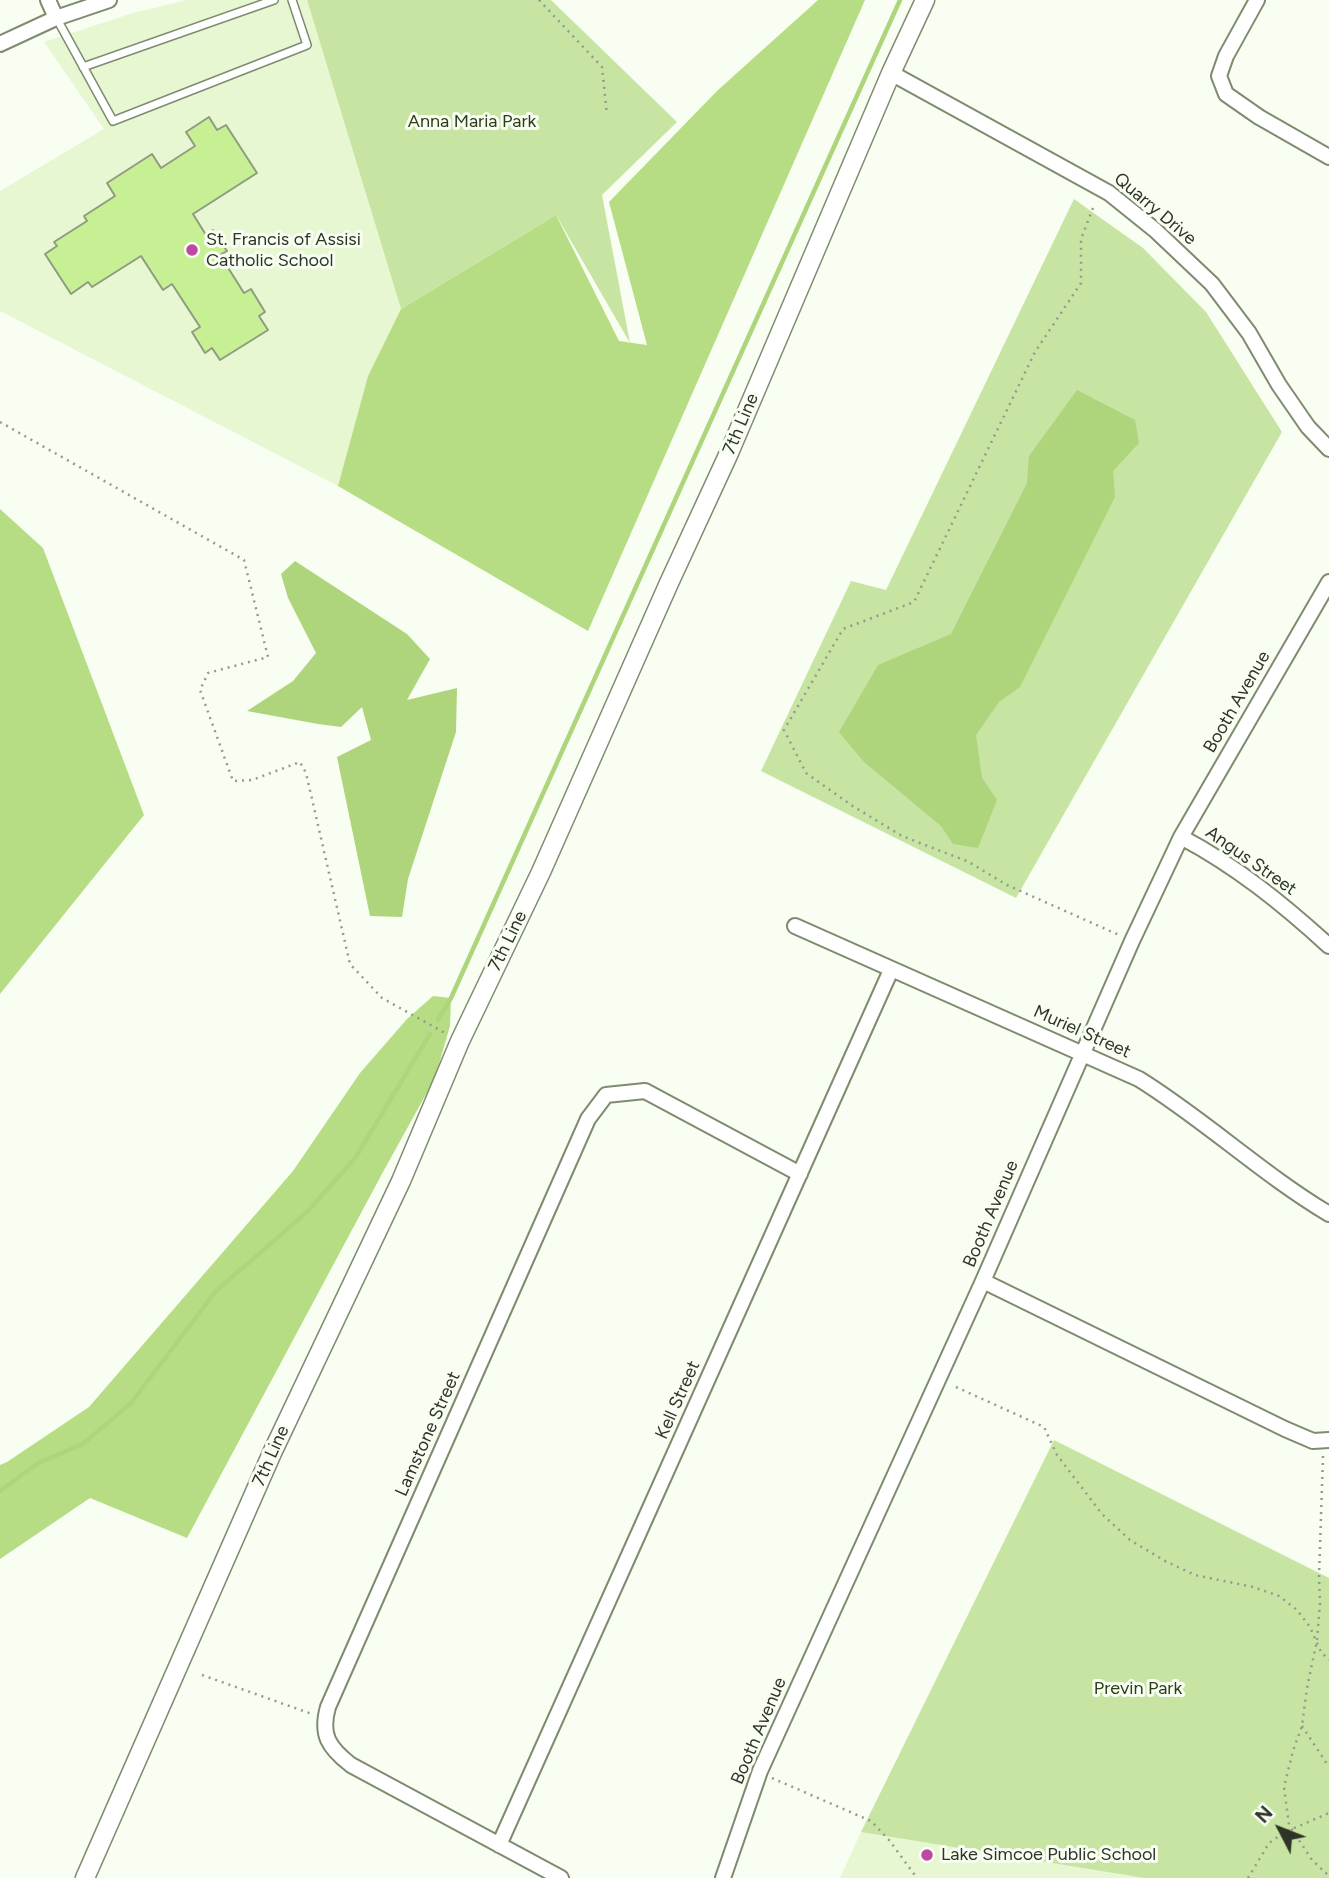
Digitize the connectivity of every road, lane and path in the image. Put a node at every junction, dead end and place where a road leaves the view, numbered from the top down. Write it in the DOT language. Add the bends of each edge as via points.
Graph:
graph roads {
  1 [pos="48,0"];
  2 [pos="109,0"];
  3 [pos="274,0"];
  4 [pos="292,0"];
  5 [pos="539,0"];
  6 [pos="925,0"];
  7 [pos="1257,0"];
  8 [pos="56,18"];
  9 [pos="0,44"];
  10 [pos="83,67"];
  11 [pos="891,73"];
  12 [pos="607,115"];
  13 [pos="1329,156"];
  14 [pos="1093,208"];
  15 [pos="0,422"];
  16 [pos="1329,449"];
  17 [pos="1329,582"];
  18 [pos="1181,837"];
  19 [pos="795,926"];
  20 [pos="1114,933"];
  21 [pos="1329,946"];
  22 [pos="891,970"];
  23 [pos="460,1041"];
  24 [pos="1082,1052"];
  25 [pos="800,1174"];
  26 [pos="1329,1214"];
  27 [pos="983,1281"];
  28 [pos="956,1387"];
  29 [pos="1326,1447"];
  30 [pos="1317,1640"];
  31 [pos="1329,1660"];
  32 [pos="202,1675"];
  33 [pos="312,1714"];
  34 [pos="1302,1726"];
  35 [pos="1329,1767"];
  36 [pos="772,1777"];
  37 [pos="1329,1813"];
  38 [pos="1291,1829"];
  39 [pos="499,1845"];
  40 [pos="1329,1876"];
  41 [pos="85,1878"];
  42 [pos="561,1878"];
  43 [pos="723,1878"];
  44 [pos="917,1878"];
  45 [pos="1248,1878"];
  1 -- 8 [label="street"];
  2 -- 8 [label="street"];
  3 -- 10 [label="lane"];
  4 -- 10 [label="lane" via="307,45 113,121"];
  5 -- 12 [label="path" via="602,67"];
  6 -- 11 [label="street, 7th Line"];
  7 -- 13 [label="street" via="1219,76 1226,94"];
  8 -- 9 [label="street"];
  8 -- 10 [label="lane"];
  11 -- 16 [label="street, Quarry Drive" via="1109,193 1155,230 1212,284 1249,332 1308,427"];
  11 -- 23 [label="street, 7th Line" via="729,453"];
  14 -- 20 [label="path" via="1081,239 1081,283 1035,352 914,602 843,629 784,730 806,773 861,811 902,836 969,862 1007,885"];
  15 -- 23 [label="path" via="244,560 268,657 208,673 200,690 233,781 252,780 300,762 350,964 382,998"];
  17 -- 18 [label="street, Booth Avenue"];
  18 -- 21 [label="street, Angus Street" via="1256,883"];
  18 -- 24 [label="street, Booth Avenue"];
  19 -- 22 [label="street, Muriel Street"];
  22 -- 24 [label="street, Muriel Street"];
  22 -- 25 [label="street, Kell Street"];
  23 -- 41 [label="street, 7th Line" via="401,1181 272,1452"];
  24 -- 26 [label="street, Muriel Street" via="1167,1096 1295,1194"];
  24 -- 27 [label="street, Booth Avenue"];
  25 -- 39 [label="street, Kell Street"];
  25 -- 39 [label="street, Lamstone Street" via="645,1091 606,1095 588,1119 324,1722 336,1754 351,1765"];
  27 -- 29 [label="street"];
  27 -- 43 [label="street, Booth Avenue" via="761,1771"];
  28 -- 30 [label="path" via="1044,1427 1072,1475 1102,1514 1130,1540 1195,1575 1279,1596 1297,1610"];
  29 -- 30 [label="path"];
  30 -- 31 [label="path"];
  30 -- 34 [label="path"];
  32 -- 33 [label="path"];
  34 -- 35 [label="path"];
  34 -- 38 [label="path" via="1284,1787"];
  36 -- 44 [label="path" via="871,1821"];
  37 -- 38 [label="path"];
  38 -- 40 [label="path"];
  38 -- 45 [label="path" via="1269,1843"];
  39 -- 42 [label="street, Lamstone Street"];
}
